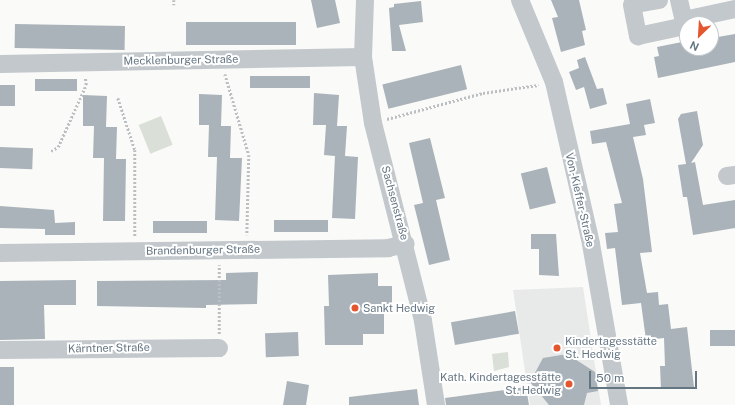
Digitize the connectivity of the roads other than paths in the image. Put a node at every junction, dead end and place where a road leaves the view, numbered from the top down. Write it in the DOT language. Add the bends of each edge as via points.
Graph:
graph roads {
  1 [pos="365,0"];
  2 [pos="520,0"];
  3 [pos="659,0"];
  4 [pos="679,0"];
  5 [pos="735,9"];
  6 [pos="683,16"];
  7 [pos="703,16"];
  8 [pos="679,27"];
  9 [pos="363,58"];
  10 [pos="0,64"];
  11 [pos="406,244"];
  12 [pos="0,252"];
  13 [pos="219,348"];
  14 [pos="0,350"];
  15 [pos="436,405"];
  16 [pos="619,405"];
  1 -- 9 [label="street, Sachsenstraße"];
  2 -- 16 [label="street, Von-Kieffer-Straße" via="554,82 591,244"];
  3 -- 8 [label="street" via="632,5 638,36"];
  4 -- 6 [label="street"];
  5 -- 7 [label="street"];
  9 -- 10 [label="street, Mecklenburger Straße"];
  9 -- 11 [label="street, Sachsenstraße" via="373,123"];
  11 -- 12 [label="street, Brandenburger Straße" via="388,248"];
  11 -- 15 [label="street, Sachsenstraße" via="423,321"];
  13 -- 14 [label="street, Kärntner Straße"];
}
